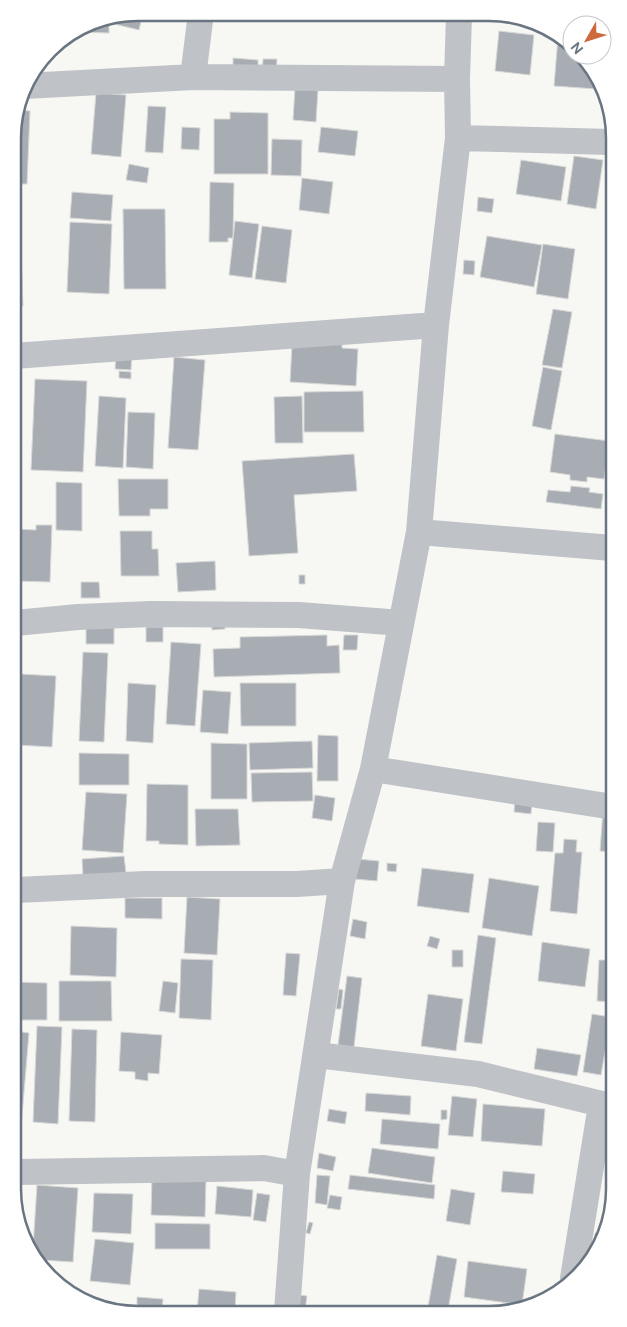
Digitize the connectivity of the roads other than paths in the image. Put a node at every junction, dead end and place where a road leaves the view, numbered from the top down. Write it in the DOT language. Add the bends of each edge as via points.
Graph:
graph roads {
  1 [pos="459,21"];
  2 [pos="200,22"];
  3 [pos="193,77"];
  4 [pos="457,79"];
  5 [pos="34,86"];
  6 [pos="458,138"];
  7 [pos="606,142"];
  8 [pos="436,325"];
  9 [pos="22,355"];
  10 [pos="419,532"];
  11 [pos="606,547"];
  12 [pos="22,623"];
  13 [pos="401,623"];
  14 [pos="373,769"];
  15 [pos="605,806"];
  16 [pos="342,881"];
  17 [pos="21,890"];
  18 [pos="316,1054"];
  19 [pos="605,1105"];
  20 [pos="605,1120"];
  21 [pos="21,1172"];
  22 [pos="297,1174"];
  23 [pos="575,1268"];
  24 [pos="287,1306"];
  1 -- 4 [label="street"];
  2 -- 3 [label="street"];
  3 -- 4 [label="street"];
  3 -- 5 [label="street"];
  4 -- 6 [label="street"];
  6 -- 7 [label="street"];
  6 -- 8 [label="street"];
  8 -- 9 [label="street"];
  8 -- 10 [label="street"];
  10 -- 11 [label="street"];
  10 -- 13 [label="street"];
  12 -- 13 [label="street" via="151,614 299,615"];
  13 -- 14 [label="street"];
  14 -- 15 [label="street"];
  14 -- 16 [label="street"];
  16 -- 17 [label="street"];
  16 -- 18 [label="street"];
  18 -- 19 [label="street" via="478,1074"];
  18 -- 22 [label="street"];
  20 -- 23 [label="street"];
  21 -- 22 [label="street" via="264,1168"];
  22 -- 24 [label="street"];
}
